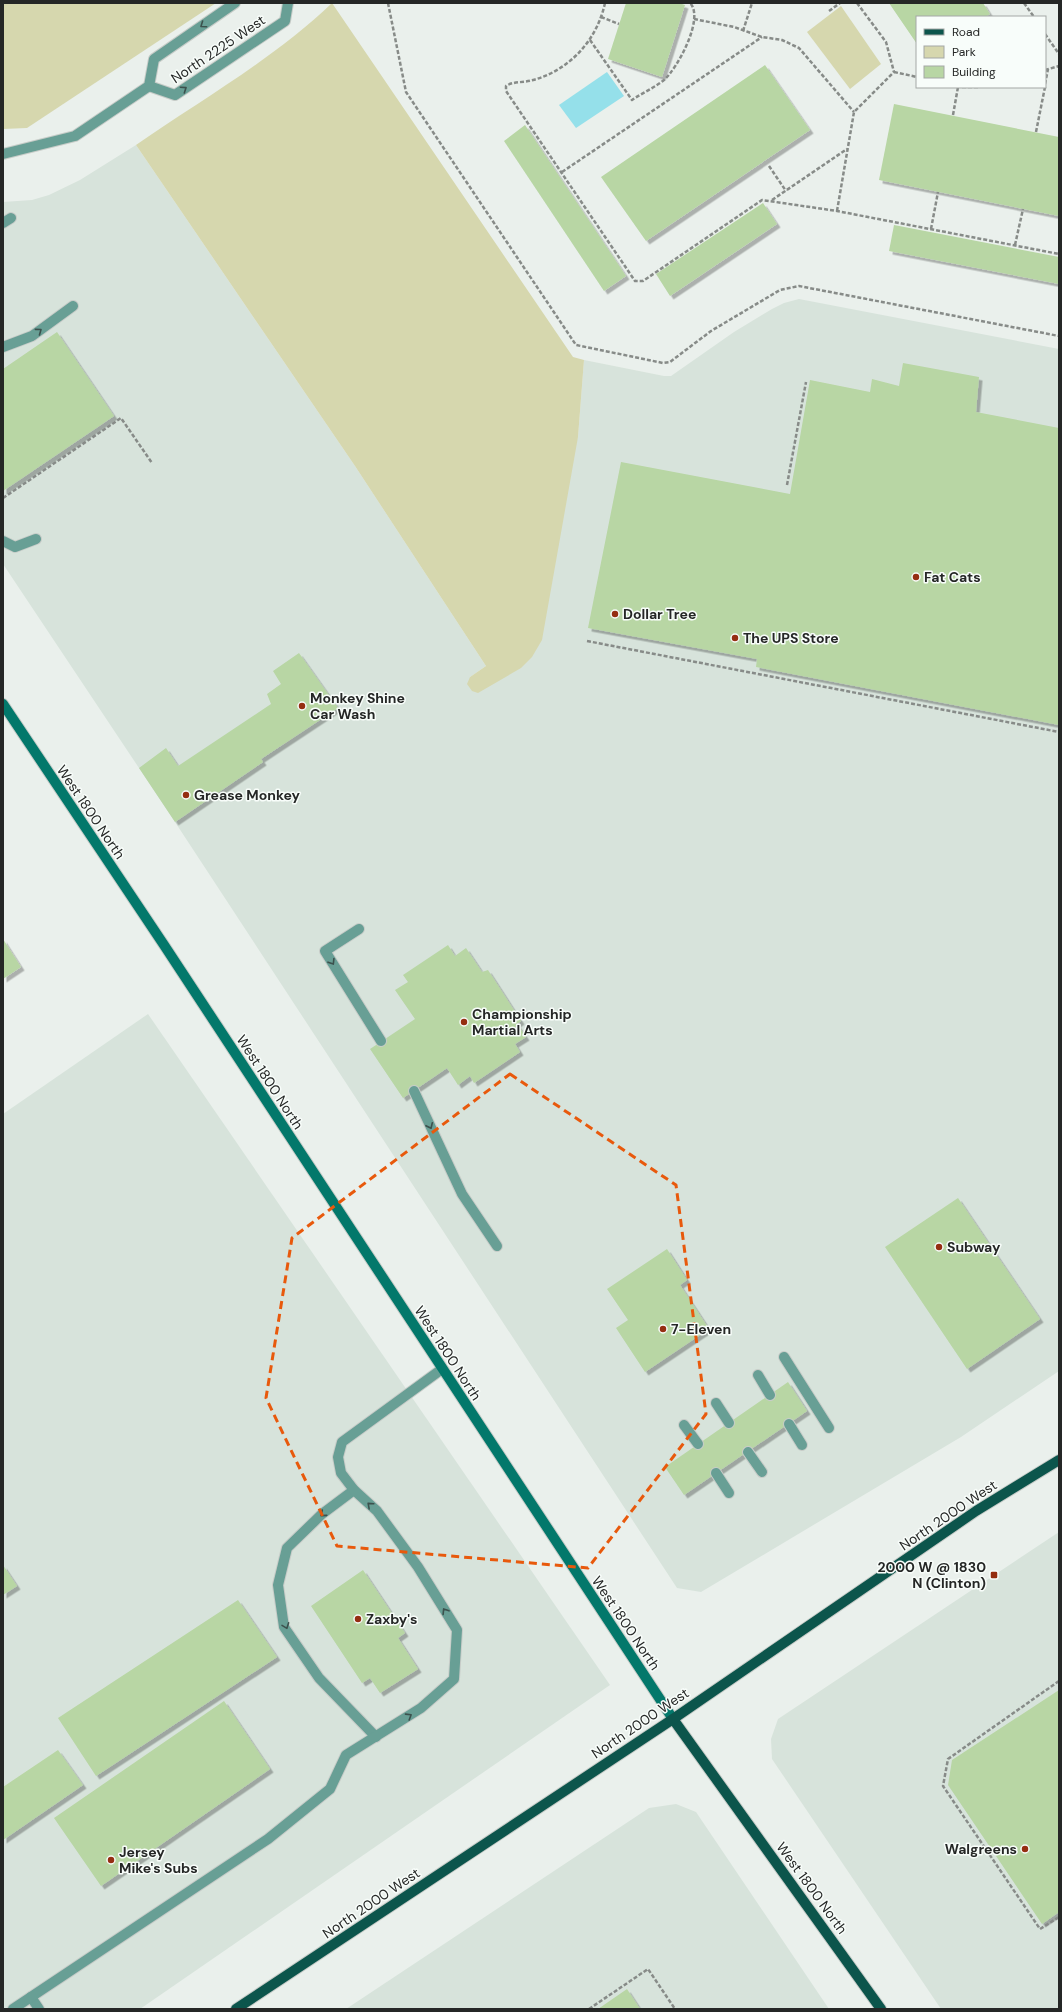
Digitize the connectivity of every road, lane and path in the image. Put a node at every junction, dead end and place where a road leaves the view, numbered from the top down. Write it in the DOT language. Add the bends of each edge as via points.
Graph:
graph roads {
  1 [pos="235,3"];
  2 [pos="288,3"];
  3 [pos="388,3"];
  4 [pos="605,3"];
  5 [pos="690,3"];
  6 [pos="752,3"];
  7 [pos="840,3"];
  8 [pos="857,3"];
  9 [pos="1024,3"];
  10 [pos="829,11"];
  11 [pos="1033,16"];
  12 [pos="601,17"];
  13 [pos="694,19"];
  14 [pos="619,24"];
  15 [pos="743,31"];
  16 [pos="1046,35"];
  17 [pos="762,37"];
  18 [pos="590,40"];
  19 [pos="1059,54"];
  20 [pos="1059,66"];
  21 [pos="1046,70"];
  22 [pos="894,72"];
  23 [pos="916,77"];
  24 [pos="149,86"];
  25 [pos="958,88"];
  26 [pos="1045,88"];
  27 [pos="854,112"];
  28 [pos="953,116"];
  29 [pos="1036,132"];
  30 [pos="848,149"];
  31 [pos="3,154"];
  32 [pos="769,166"];
  33 [pos="562,172"];
  34 [pos="786,191"];
  35 [pos="938,192"];
  36 [pos="772,200"];
  37 [pos="1023,209"];
  38 [pos="837,211"];
  39 [pos="931,229"];
  40 [pos="1015,245"];
  41 [pos="1059,254"];
  42 [pos="74,306"];
  43 [pos="1059,336"];
  44 [pos="3,346"];
  45 [pos="806,382"];
  46 [pos="152,463"];
  47 [pos="787,485"];
  48 [pos="3,498"];
  49 [pos="36,539"];
  50 [pos="3,541"];
  51 [pos="587,641"];
  52 [pos="3,704"];
  53 [pos="1059,732"];
  54 [pos="359,928"];
  55 [pos="382,1041"];
  56 [pos="414,1091"];
  57 [pos="497,1246"];
  58 [pos="784,1357"];
  59 [pos="442,1369"];
  60 [pos="758,1375"];
  61 [pos="770,1395"];
  62 [pos="716,1403"];
  63 [pos="729,1423"];
  64 [pos="684,1424"];
  65 [pos="789,1424"];
  66 [pos="829,1428"];
  67 [pos="698,1444"];
  68 [pos="802,1445"];
  69 [pos="748,1452"];
  70 [pos="1059,1460"];
  71 [pos="762,1472"];
  72 [pos="716,1473"];
  73 [pos="354,1490"];
  74 [pos="729,1493"];
  75 [pos="1059,1681"];
  76 [pos="673,1719"];
  77 [pos="376,1737"];
  78 [pos="1059,1917"];
  79 [pos="31,1997"];
  80 [pos="13,2009"];
  81 [pos="39,2009"];
  82 [pos="236,2009"];
  83 [pos="589,2009"];
  84 [pos="674,2009"];
  85 [pos="880,2009"];
  1 -- 24 [label="street, North 2225 West, one-way" via="154,59"];
  24 -- 2 [label="street, North 2225 West, one-way" via="175,96 285,21"];
  3 -- 43 [label="path" via="406,92 576,345 663,363 670,362 711,331 780,290 799,286"];
  4 -- 12 [label="path"];
  5 -- 13 [label="path" via="694,9"];
  6 -- 15 [label="path"];
  7 -- 10 [label="path"];
  8 -- 22 [label="path" via="886,42"];
  9 -- 11 [label="path"];
  12 -- 14 [label="path"];
  12 -- 18 [label="path"];
  13 -- 15 [label="path"];
  13 -- 18 [label="path" via="683,54 675,68 663,80 632,100"];
  15 -- 17 [label="path"];
  16 -- 19 [label="path"];
  17 -- 27 [label="path" via="782,40 799,48"];
  17 -- 33 [label="path"];
  18 -- 33 [label="path" via="576,56 558,69 532,80 510,83 506,86 506,91"];
  20 -- 21 [label="path"];
  22 -- 23 [label="path"];
  22 -- 27 [label="path"];
  24 -- 31 [label="street" via="74,136"];
  25 -- 28 [label="path"];
  26 -- 29 [label="path"];
  27 -- 30 [label="path"];
  30 -- 34 [label="path"];
  30 -- 38 [label="path"];
  32 -- 34 [label="path"];
  33 -- 36 [label="path" via="635,281 639,282 762,200"];
  34 -- 36 [label="path"];
  35 -- 39 [label="path"];
  36 -- 38 [label="path"];
  37 -- 40 [label="path"];
  38 -- 39 [label="path"];
  39 -- 40 [label="path"];
  40 -- 41 [label="path"];
  44 -- 42 [label="street, one-way" via="32,336"];
  45 -- 47 [label="path"];
  46 -- 48 [label="path" via="121,418"];
  49 -- 50 [label="street" via="15,547"];
  51 -- 53 [label="path"];
  52 -- 59 [label="main road, West 1800 North"];
  54 -- 55 [label="street, one-way" via="325,951"];
  56 -- 57 [label="street, one-way" via="462,1194"];
  58 -- 66 [label="street"];
  59 -- 73 [label="street" via="342,1442 338,1457 341,1473"];
  59 -- 76 [label="main road, West 1800 North"];
  60 -- 61 [label="street"];
  62 -- 63 [label="street"];
  64 -- 67 [label="street"];
  65 -- 68 [label="street"];
  69 -- 71 [label="street"];
  70 -- 76 [label="main road, North 2000 West" via="976,1511"];
  72 -- 74 [label="street"];
  73 -- 77 [label="street, one-way" via="322,1514 287,1548 278,1585 284,1627 319,1678"];
  77 -- 73 [label="street, one-way" via="421,1708 454,1679 457,1630 418,1566 377,1511"];
  75 -- 78 [label="path" via="948,1759 943,1786 1040,1929"];
  76 -- 82 [label="main road, North 2000 West"];
  76 -- 85 [label="main road, West 1800 North"];
  77 -- 79 [label="street" via="346,1755 330,1789 268,1839"];
  79 -- 80 [label="street"];
  79 -- 81 [label="street"];
  83 -- 84 [label="path" via="648,1969"];
}
